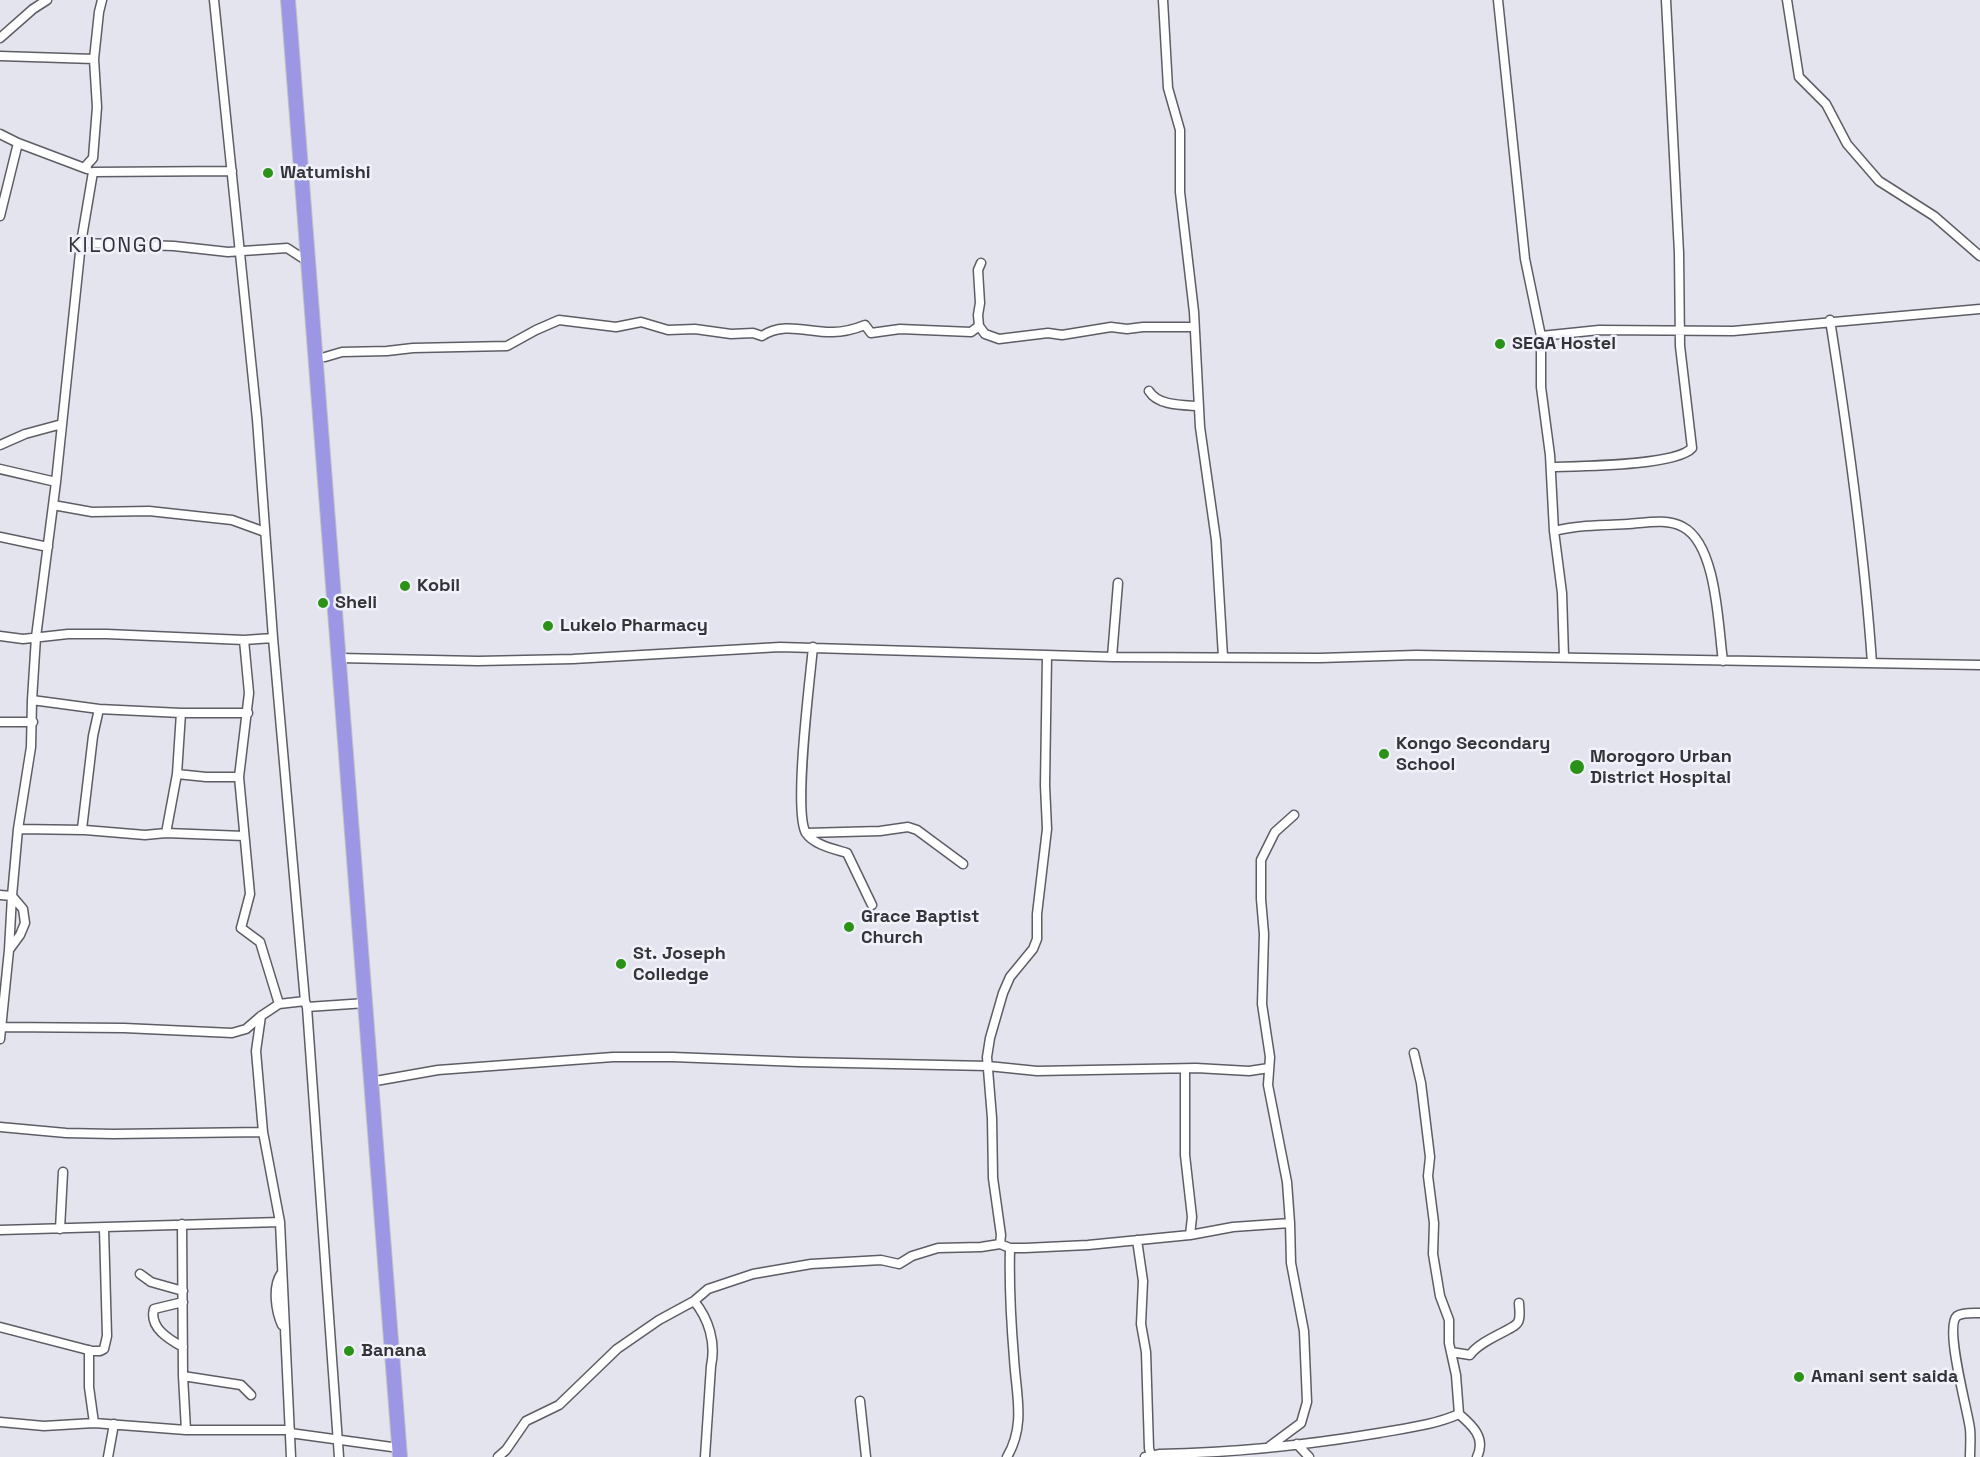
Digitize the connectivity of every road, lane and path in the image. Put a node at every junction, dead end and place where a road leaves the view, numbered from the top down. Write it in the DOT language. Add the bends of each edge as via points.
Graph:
graph roads {
  1 [pos="47,0"];
  2 [pos="102,0"];
  3 [pos="214,0"];
  4 [pos="288,0"];
  5 [pos="1163,0"];
  6 [pos="1498,0"];
  7 [pos="1666,0"];
  8 [pos="1787,0"];
  9 [pos="0,38"];
  10 [pos="0,56"];
  11 [pos="94,59"];
  12 [pos="0,134"];
  13 [pos="18,143"];
  14 [pos="89,170"];
  15 [pos="232,171"];
  16 [pos="3,196"];
  17 [pos="0,216"];
  18 [pos="81,243"];
  19 [pos="240,251"];
  20 [pos="1980,256"];
  21 [pos="307,261"];
  22 [pos="981,263"];
  23 [pos="1980,309"];
  24 [pos="1830,320"];
  25 [pos="980,326"];
  26 [pos="1194,327"];
  27 [pos="1680,331"];
  28 [pos="1541,336"];
  29 [pos="325,357"];
  30 [pos="1149,391"];
  31 [pos="1198,406"];
  32 [pos="62,424"];
  33 [pos="0,445"];
  34 [pos="1551,467"];
  35 [pos="0,469"];
  36 [pos="56,482"];
  37 [pos="53,505"];
  38 [pos="1554,531"];
  39 [pos="266,532"];
  40 [pos="0,537"];
  41 [pos="48,547"];
  42 [pos="1118,583"];
  43 [pos="0,636"];
  44 [pos="36,637"];
  45 [pos="273,638"];
  46 [pos="244,640"];
  47 [pos="813,647"];
  48 [pos="1047,656"];
  49 [pos="1112,657"];
  50 [pos="1223,657"];
  51 [pos="1564,657"];
  52 [pos="340,658"];
  53 [pos="1723,661"];
  54 [pos="1872,663"];
  55 [pos="1980,665"];
  56 [pos="32,700"];
  57 [pos="99,709"];
  58 [pos="181,713"];
  59 [pos="248,713"];
  60 [pos="0,722"];
  61 [pos="33,722"];
  62 [pos="177,774"];
  63 [pos="239,777"];
  64 [pos="1294,815"];
  65 [pos="18,829"];
  66 [pos="82,830"];
  67 [pos="166,833"];
  68 [pos="806,833"];
  69 [pos="244,836"];
  70 [pos="963,864"];
  71 [pos="0,895"];
  72 [pos="12,896"];
  73 [pos="872,905"];
  74 [pos="6,946"];
  75 [pos="366,1003"];
  76 [pos="279,1004"];
  77 [pos="306,1004"];
  78 [pos="261,1016"];
  79 [pos="1,1027"];
  80 [pos="0,1039"];
  81 [pos="1414,1053"];
  82 [pos="988,1066"];
  83 [pos="1269,1068"];
  84 [pos="1185,1070"];
  85 [pos="370,1082"];
  86 [pos="0,1127"];
  87 [pos="263,1132"];
  88 [pos="63,1172"];
  89 [pos="280,1222"];
  90 [pos="1290,1223"];
  91 [pos="182,1224"];
  92 [pos="104,1228"];
  93 [pos="60,1229"];
  94 [pos="0,1230"];
  95 [pos="1190,1235"];
  96 [pos="1137,1240"];
  97 [pos="999,1244"];
  98 [pos="1010,1248"];
  99 [pos="140,1274"];
  100 [pos="183,1292"];
  101 [pos="694,1301"];
  102 [pos="183,1302"];
  103 [pos="1519,1303"];
  104 [pos="1980,1313"];
  105 [pos="0,1327"];
  106 [pos="183,1347"];
  107 [pos="89,1350"];
  108 [pos="1451,1352"];
  109 [pos="183,1377"];
  110 [pos="251,1395"];
  111 [pos="860,1401"];
  112 [pos="1460,1414"];
  113 [pos="0,1422"];
  114 [pos="94,1423"];
  115 [pos="114,1424"];
  116 [pos="186,1430"];
  117 [pos="290,1431"];
  118 [pos="339,1440"];
  119 [pos="1297,1444"];
  120 [pos="1269,1446"];
  121 [pos="399,1452"];
  122 [pos="1481,1454"];
  123 [pos="1151,1456"];
  124 [pos="1308,1456"];
  125 [pos="108,1457"];
  126 [pos="291,1457"];
  127 [pos="339,1457"];
  128 [pos="498,1457"];
  129 [pos="705,1457"];
  130 [pos="866,1457"];
  131 [pos="1007,1457"];
  132 [pos="1145,1457"];
  133 [pos="1970,1457"];
  1 -- 9 [label="street"];
  2 -- 11 [label="street"];
  3 -- 15 [label="street"];
  4 -- 21 [label="highway"];
  5 -- 26 [label="street" via="1168,88 1180,130 1180,192"];
  6 -- 28 [label="street" via="1525,259"];
  7 -- 27 [label="street"];
  8 -- 20 [label="street" via="1799,77 1826,104 1847,144 1879,181 1934,216"];
  10 -- 11 [label="street"];
  11 -- 14 [label="street" via="97,107"];
  12 -- 13 [label="street"];
  13 -- 14 [label="street"];
  13 -- 16 [label="street"];
  14 -- 15 [label="street"];
  14 -- 18 [label="street"];
  15 -- 19 [label="street"];
  16 -- 17 [label="street"];
  18 -- 19 [label="street"];
  18 -- 32 [label="street"];
  19 -- 21 [label="street" via="287,248"];
  19 -- 39 [label="street"];
  21 -- 52 [label="highway"];
  22 -- 25 [label="street"];
  23 -- 24 [label="street"];
  24 -- 27 [label="street" via="1733,331"];
  24 -- 54 [label="street" via="1852,467"];
  25 -- 26 [label="street" via="985,334 999,339 1112,327"];
  25 -- 29 [label="street" via="971,333 900,329 871,333 866,325 831,333 791,328 762,336 668,330 641,322 615,327 559,320 507,346 342,352"];
  26 -- 31 [label="street"];
  27 -- 28 [label="street" via="1599,330"];
  27 -- 34 [label="street" via="1692,448 1687,453 1640,462"];
  28 -- 34 [label="street" via="1541,387"];
  30 -- 31 [label="street" via="1169,403"];
  31 -- 50 [label="street" via="1216,540"];
  32 -- 33 [label="street"];
  32 -- 36 [label="street"];
  34 -- 38 [label="street"];
  35 -- 36 [label="street"];
  36 -- 37 [label="street"];
  37 -- 39 [label="street" via="92,512 149,511 232,520"];
  37 -- 41 [label="street"];
  38 -- 51 [label="street" via="1562,593"];
  38 -- 53 [label="street" via="1586,525 1661,522 1684,527 1697,539 1706,557"];
  39 -- 45 [label="street"];
  40 -- 41 [label="street"];
  41 -- 44 [label="street"];
  42 -- 49 [label="street"];
  43 -- 44 [label="street"];
  44 -- 46 [label="street" via="107,634"];
  44 -- 56 [label="street"];
  45 -- 46 [label="street"];
  45 -- 77 [label="street"];
  46 -- 59 [label="street"];
  47 -- 48 [label="street"];
  47 -- 52 [label="street" via="573,660"];
  47 -- 68 [label="street" via="801,800"];
  48 -- 49 [label="street"];
  48 -- 82 [label="street" via="1047,829 1037,939 1010,977 990,1038"];
  49 -- 50 [label="street"];
  50 -- 51 [label="street"];
  51 -- 53 [label="street"];
  52 -- 75 [label="highway"];
  53 -- 54 [label="street"];
  54 -- 55 [label="street"];
  56 -- 57 [label="street"];
  56 -- 61 [label="street"];
  57 -- 58 [label="street"];
  57 -- 66 [label="street"];
  58 -- 59 [label="street"];
  58 -- 62 [label="street"];
  59 -- 63 [label="street"];
  60 -- 61 [label="street"];
  61 -- 65 [label="street"];
  62 -- 63 [label="street"];
  62 -- 67 [label="street"];
  63 -- 69 [label="street"];
  64 -- 83 [label="street" via="1275,832 1261,860 1262,1004"];
  65 -- 66 [label="street"];
  65 -- 72 [label="street"];
  66 -- 67 [label="street"];
  67 -- 69 [label="street"];
  68 -- 70 [label="street" via="908,828 917,830"];
  68 -- 73 [label="street" via="816,842 847,853"];
  69 -- 76 [label="street" via="250,894 241,928 260,942"];
  71 -- 72 [label="street"];
  72 -- 74 [label="street"];
  72 -- 74 [label="street" via="23,909 25,923 20,935"];
  74 -- 79 [label="street"];
  75 -- 77 [label="street"];
  75 -- 85 [label="highway"];
  76 -- 77 [label="street"];
  76 -- 78 [label="street"];
  77 -- 118 [label="street"];
  78 -- 79 [label="street" via="246,1029 232,1033"];
  78 -- 87 [label="street" via="256,1051"];
  79 -- 80 [label="street"];
  81 -- 108 [label="street" via="1430,1157 1433,1254 1448,1317"];
  82 -- 84 [label="street" via="1037,1071"];
  82 -- 85 [label="street" via="613,1057 438,1070"];
  82 -- 97 [label="street"];
  83 -- 84 [label="street"];
  83 -- 90 [label="street" via="1268,1085 1287,1182"];
  84 -- 95 [label="street"];
  85 -- 121 [label="highway"];
  86 -- 87 [label="street" via="113,1134"];
  87 -- 89 [label="street"];
  88 -- 93 [label="street"];
  89 -- 91 [label="street"];
  89 -- 117 [label="street"];
  90 -- 95 [label="street"];
  90 -- 120 [label="street" via="1291,1263 1305,1331 1307,1402 1301,1423"];
  91 -- 92 [label="street"];
  91 -- 100 [label="street"];
  92 -- 93 [label="street"];
  92 -- 107 [label="street" via="107,1336 104,1349"];
  93 -- 94 [label="street"];
  95 -- 96 [label="street"];
  96 -- 98 [label="street"];
  96 -- 123 [label="street" via="1143,1281 1141,1324"];
  97 -- 98 [label="street"];
  97 -- 101 [label="street" via="932,1249 899,1264 881,1260 792,1266 708,1288"];
  98 -- 131 [label="street" via="1019,1417 1015,1441"];
  99 -- 100 [label="street" via="151,1282"];
  100 -- 102 [label="street"];
  101 -- 128 [label="street" via="617,1349 559,1405 526,1421"];
  101 -- 129 [label="street" via="712,1335 714,1353"];
  102 -- 106 [label="street"];
  102 -- 106 [label="street" via="152,1312 156,1327"];
  103 -- 108 [label="street" via="1515,1326 1484,1342 1470,1355"];
  104 -- 133 [label="street" via="1957,1316 1954,1322 1955,1360 1970,1427"];
  105 -- 107 [label="street"];
  106 -- 109 [label="street"];
  107 -- 114 [label="street"];
  108 -- 112 [label="street"];
  109 -- 110 [label="street" via="241,1385"];
  109 -- 116 [label="street"];
  111 -- 130 [label="street"];
  112 -- 119 [label="street" via="1424,1426"];
  112 -- 122 [label="street" via="1478,1433"];
  113 -- 114 [label="street" via="44,1426"];
  114 -- 115 [label="street"];
  115 -- 116 [label="street"];
  115 -- 125 [label="street"];
  116 -- 117 [label="street"];
  117 -- 118 [label="street"];
  117 -- 126 [label="street"];
  118 -- 121 [label="street"];
  118 -- 127 [label="street"];
  119 -- 120 [label="street"];
  119 -- 124 [label="street"];
  120 -- 123 [label="street"];
  123 -- 132 [label="street"];
}
